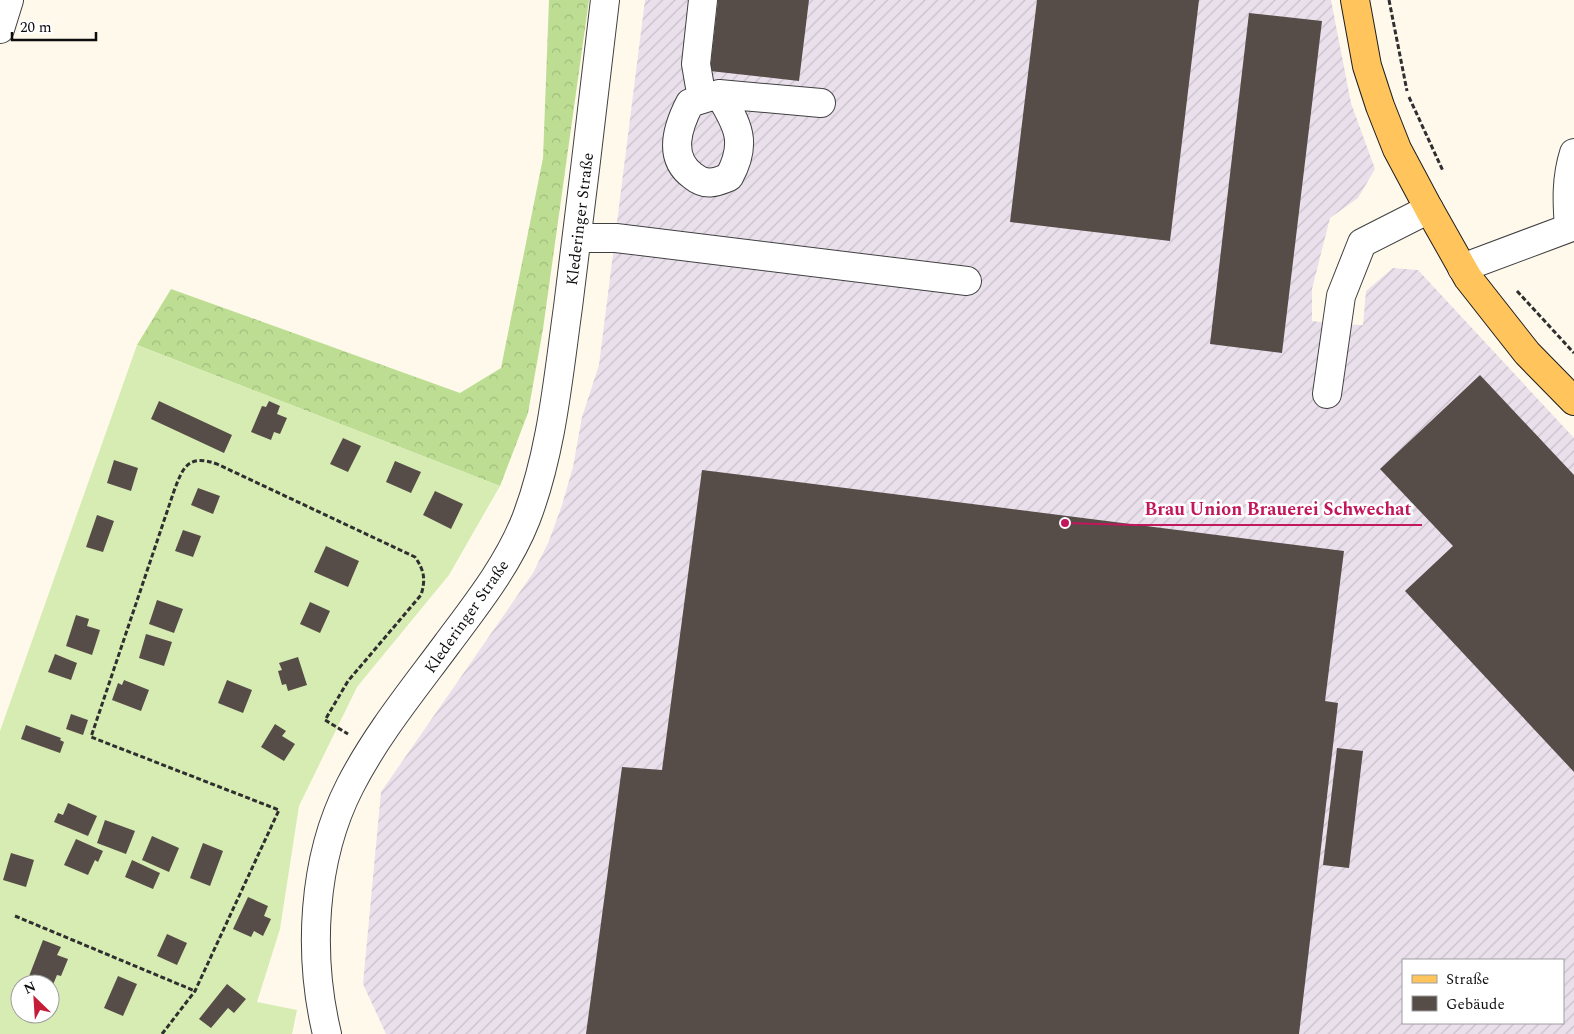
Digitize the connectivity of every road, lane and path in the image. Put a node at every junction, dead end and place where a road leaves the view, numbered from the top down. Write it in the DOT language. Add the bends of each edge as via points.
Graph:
graph roads {
  1 [pos="9,0"];
  2 [pos="605,0"];
  3 [pos="703,0"];
  4 [pos="1355,0"];
  5 [pos="1388,0"];
  6 [pos="0,29"];
  7 [pos="821,103"];
  8 [pos="1574,153"];
  9 [pos="1445,174"];
  10 [pos="1429,209"];
  11 [pos="1571,232"];
  12 [pos="577,238"];
  13 [pos="1492,256"];
  14 [pos="1462,268"];
  15 [pos="967,281"];
  16 [pos="1574,353"];
  17 [pos="1326,394"];
  18 [pos="1574,401"];
  19 [pos="371,748"];
  20 [pos="15,916"];
  21 [pos="195,991"];
  22 [pos="162,1034"];
  23 [pos="327,1034"];
  1 -- 6 [label="street"];
  2 -- 12 [label="street, Klederinger Straße"];
  3 -- 7 [label="street" via="696,64 710,96"];
  4 -- 10 [label="main road" via="1367,66 1380,106 1397,149"];
  5 -- 9 [label="path" via="1407,94"];
  8 -- 11 [label="street" via="1566,195"];
  10 -- 14 [label="main road"];
  10 -- 17 [label="street" via="1362,243 1341,296"];
  11 -- 13 [label="street"];
  12 -- 15 [label="street" via="616,238"];
  12 -- 19 [label="street, Klederinger Straße" via="547,447 526,518 507,560"];
  13 -- 14 [label="street"];
  13 -- 16 [label="path" via="1511,284"];
  14 -- 18 [label="main road" via="1528,353"];
  19 -- 21 [label="path" via="325,720 348,681 421,595 424,573 415,557 217,464 194,462 183,469 91,738 279,810"];
  19 -- 23 [label="street, Klederinger Straße" via="338,814 322,871 316,953"];
  20 -- 21 [label="path"];
  21 -- 22 [label="path"];
}
